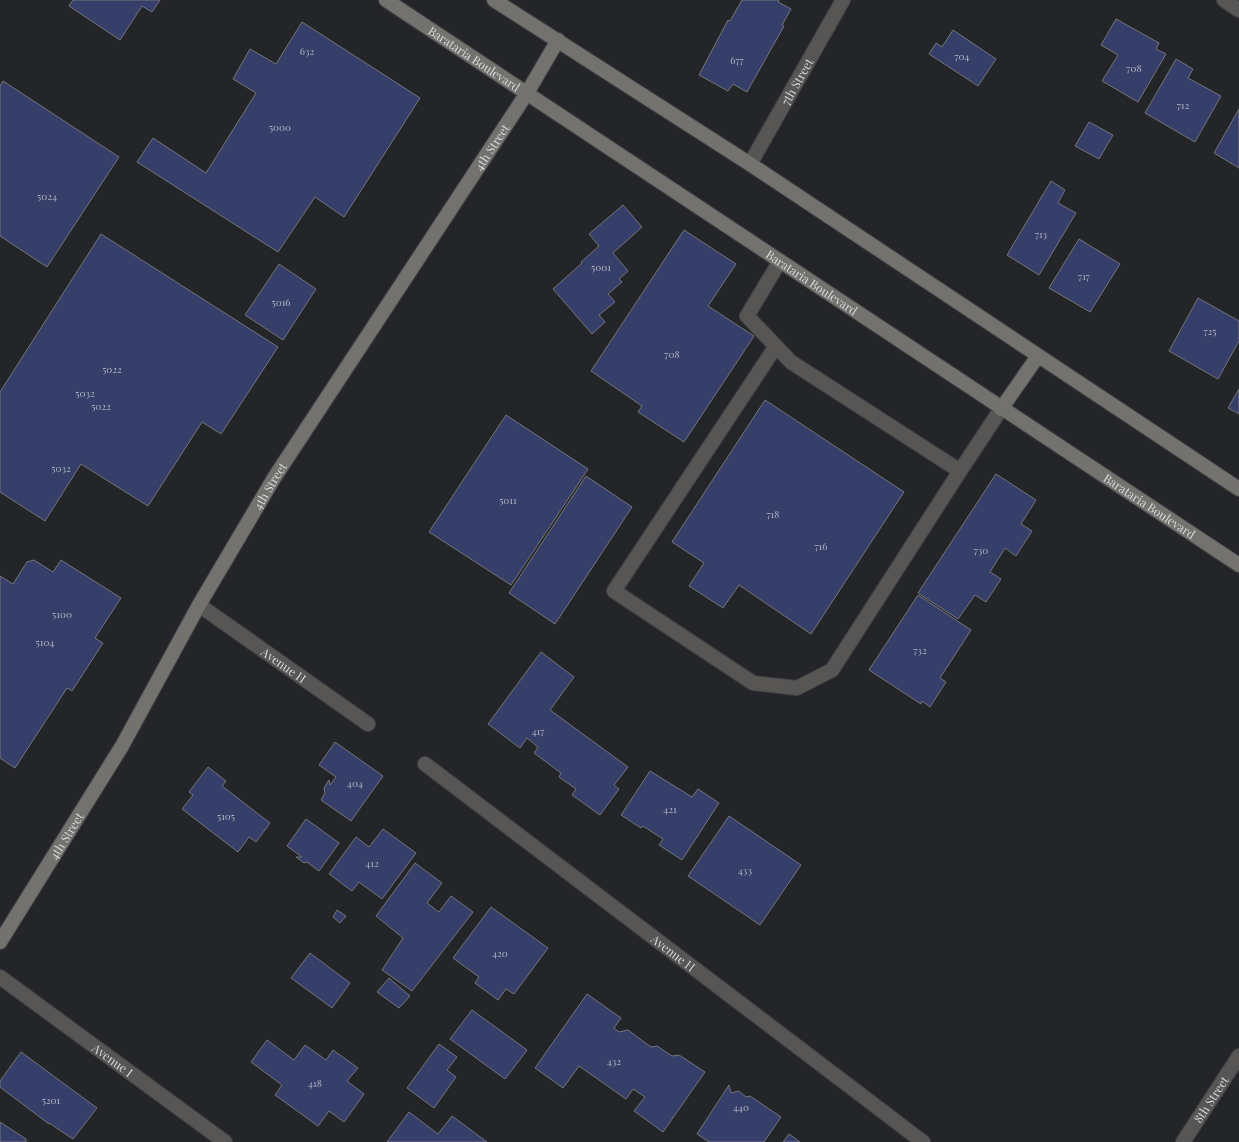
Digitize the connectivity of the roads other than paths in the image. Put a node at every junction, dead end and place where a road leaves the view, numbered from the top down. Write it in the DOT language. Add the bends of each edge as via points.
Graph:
graph roads {
  1 [pos="386,0"];
  2 [pos="494,0"];
  3 [pos="843,0"];
  4 [pos="1224,0"];
  5 [pos="1239,10"];
  6 [pos="558,40"];
  7 [pos="527,92"];
  8 [pos="750,164"];
  9 [pos="780,261"];
  10 [pos="776,346"];
  11 [pos="1038,356"];
  12 [pos="1001,409"];
  13 [pos="960,471"];
  14 [pos="1239,489"];
  15 [pos="1239,565"];
  16 [pos="199,605"];
  17 [pos="368,724"];
  18 [pos="425,764"];
  19 [pos="0,942"];
  20 [pos="0,977"];
  21 [pos="1239,1056"];
  22 [pos="226,1142"];
  23 [pos="923,1142"];
  24 [pos="1183,1142"];
  1 -- 7 [label="main road, Barataria Boulevard"];
  2 -- 6 [label="main road"];
  3 -- 8 [label="street, 7th Street"];
  4 -- 5 [label="street"];
  6 -- 7 [label="main road, 4th Street"];
  6 -- 8 [label="main road"];
  7 -- 9 [label="main road, Barataria Boulevard"];
  7 -- 16 [label="main road, 4th Street" via="274,478"];
  8 -- 11 [label="main road"];
  9 -- 10 [label="street" via="747,316"];
  9 -- 12 [label="main road, Barataria Boulevard"];
  10 -- 13 [label="street" via="791,362"];
  10 -- 13 [label="street" via="614,592 753,682 797,688 832,670"];
  11 -- 12 [label="main road"];
  11 -- 14 [label="main road"];
  12 -- 13 [label="street"];
  12 -- 15 [label="main road, Barataria Boulevard"];
  16 -- 17 [label="street, Avenue H"];
  16 -- 19 [label="main road, 4th Street" via="122,746"];
  18 -- 23 [label="street, Avenue H"];
  20 -- 22 [label="street, Avenue I"];
  21 -- 24 [label="street, 8th Street"];
}
